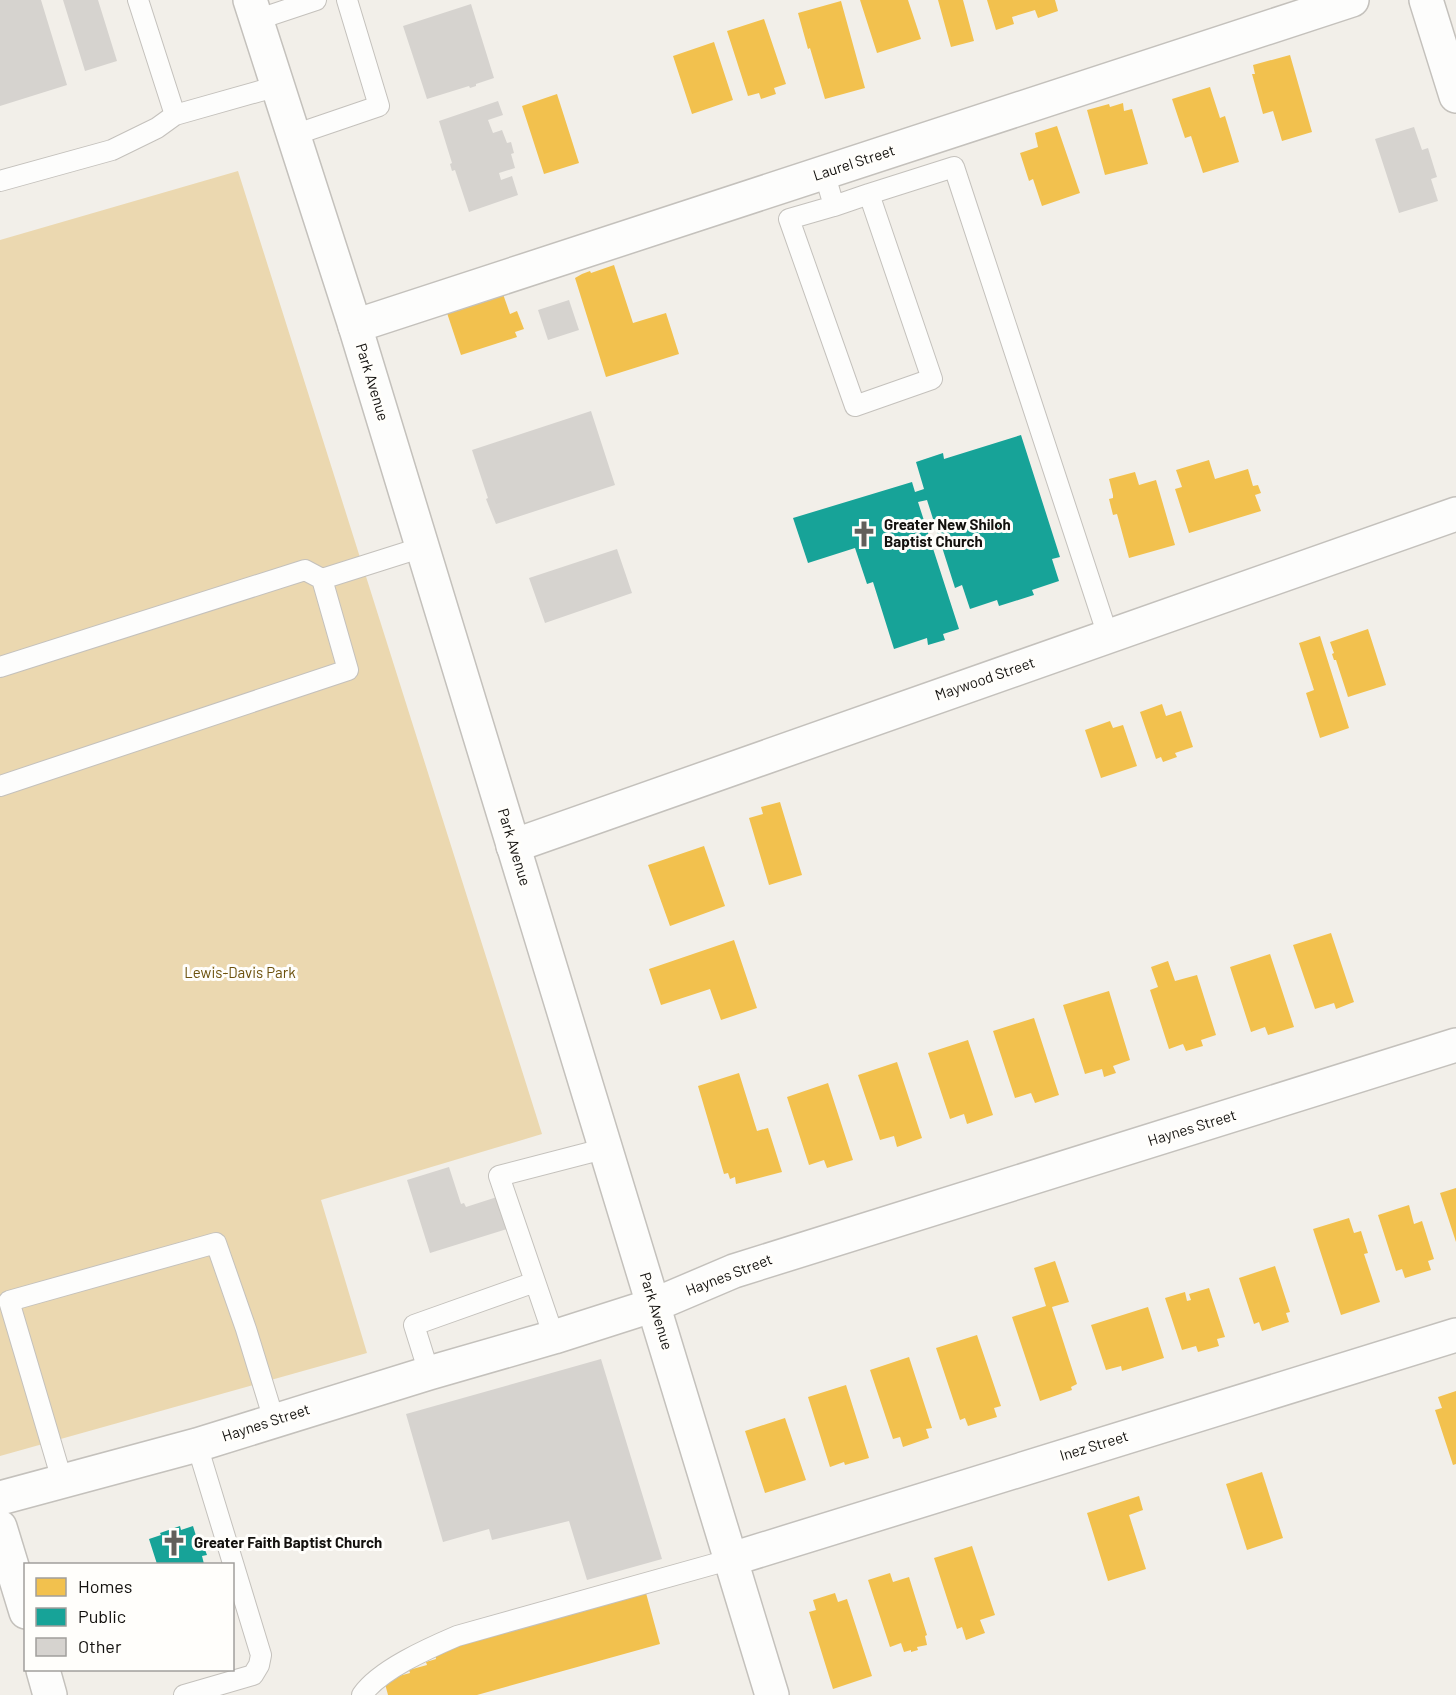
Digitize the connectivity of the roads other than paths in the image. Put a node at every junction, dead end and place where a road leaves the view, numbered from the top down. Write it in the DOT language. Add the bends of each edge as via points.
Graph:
graph roads {
  1 [pos="138,0"];
  2 [pos="316,0"];
  3 [pos="347,0"];
  4 [pos="1352,0"];
  5 [pos="1426,0"];
  6 [pos="253,10"];
  7 [pos="278,86"];
  8 [pos="1456,96"];
  9 [pos="175,115"];
  10 [pos="294,135"];
  11 [pos="824,172"];
  12 [pos="0,181"];
  13 [pos="869,194"];
  14 [pos="834,206"];
  15 [pos="355,326"];
  16 [pos="1456,514"];
  17 [pos="423,547"];
  18 [pos="322,579"];
  19 [pos="1108,636"];
  20 [pos="0,667"];
  21 [pos="0,786"];
  22 [pos="513,846"];
  23 [pos="1456,1046"];
  24 [pos="607,1148"];
  25 [pos="535,1282"];
  26 [pos="654,1305"];
  27 [pos="1456,1335"];
  28 [pos="554,1337"];
  29 [pos="429,1373"];
  30 [pos="274,1420"];
  31 [pos="197,1445"];
  32 [pos="62,1480"];
  33 [pos="0,1498"];
  34 [pos="0,1527"];
  35 [pos="732,1559"];
  36 [pos="233,1563"];
  37 [pos="234,1566"];
  38 [pos="24,1605"];
  39 [pos="43,1671"];
  40 [pos="50,1695"];
  41 [pos="184,1695"];
  42 [pos="362,1695"];
  43 [pos="772,1695"];
  1 -- 9 [label="lane"];
  2 -- 6 [label="lane"];
  3 -- 10 [label="lane" via="379,106"];
  4 -- 11 [label="street, Laurel Street"];
  5 -- 8 [label="street"];
  6 -- 7 [label="street, Park Avenue"];
  7 -- 9 [label="lane"];
  7 -- 10 [label="street, Park Avenue"];
  9 -- 12 [label="lane" via="112,150"];
  10 -- 15 [label="street, Park Avenue"];
  11 -- 14 [label="lane"];
  11 -- 15 [label="street, Laurel Street"];
  13 -- 14 [label="lane"];
  13 -- 14 [label="lane" via="932,379 855,406 789,219"];
  13 -- 19 [label="lane" via="954,167"];
  15 -- 17 [label="street, Park Avenue"];
  16 -- 19 [label="street, Maywood Street"];
  17 -- 18 [label="lane"];
  17 -- 22 [label="street, Park Avenue"];
  18 -- 20 [label="lane" via="305,570"];
  18 -- 21 [label="lane" via="348,670"];
  19 -- 22 [label="street, Maywood Street"];
  22 -- 24 [label="street, Park Avenue"];
  23 -- 26 [label="street, Haynes Street" via="734,1271"];
  24 -- 25 [label="lane" via="499,1176"];
  24 -- 26 [label="street, Park Avenue"];
  25 -- 28 [label="lane"];
  25 -- 29 [label="lane" via="414,1325"];
  26 -- 28 [label="street, Haynes Street"];
  26 -- 35 [label="street, Park Avenue"];
  27 -- 35 [label="street, Inez Street"];
  28 -- 29 [label="street, Haynes Street"];
  29 -- 30 [label="street, Haynes Street"];
  30 -- 31 [label="street, Haynes Street"];
  30 -- 32 [label="lane" via="216,1243 9,1301"];
  31 -- 32 [label="street, Haynes Street"];
  31 -- 36 [label="lane"];
  32 -- 33 [label="street, Haynes Street"];
  34 -- 38 [label="street"];
  35 -- 42 [label="lane" via="457,1636 423,1650 369,1685"];
  35 -- 43 [label="street, Park Avenue"];
  37 -- 41 [label="lane" via="261,1655 259,1665 253,1675"];
  39 -- 40 [label="street"];
}
